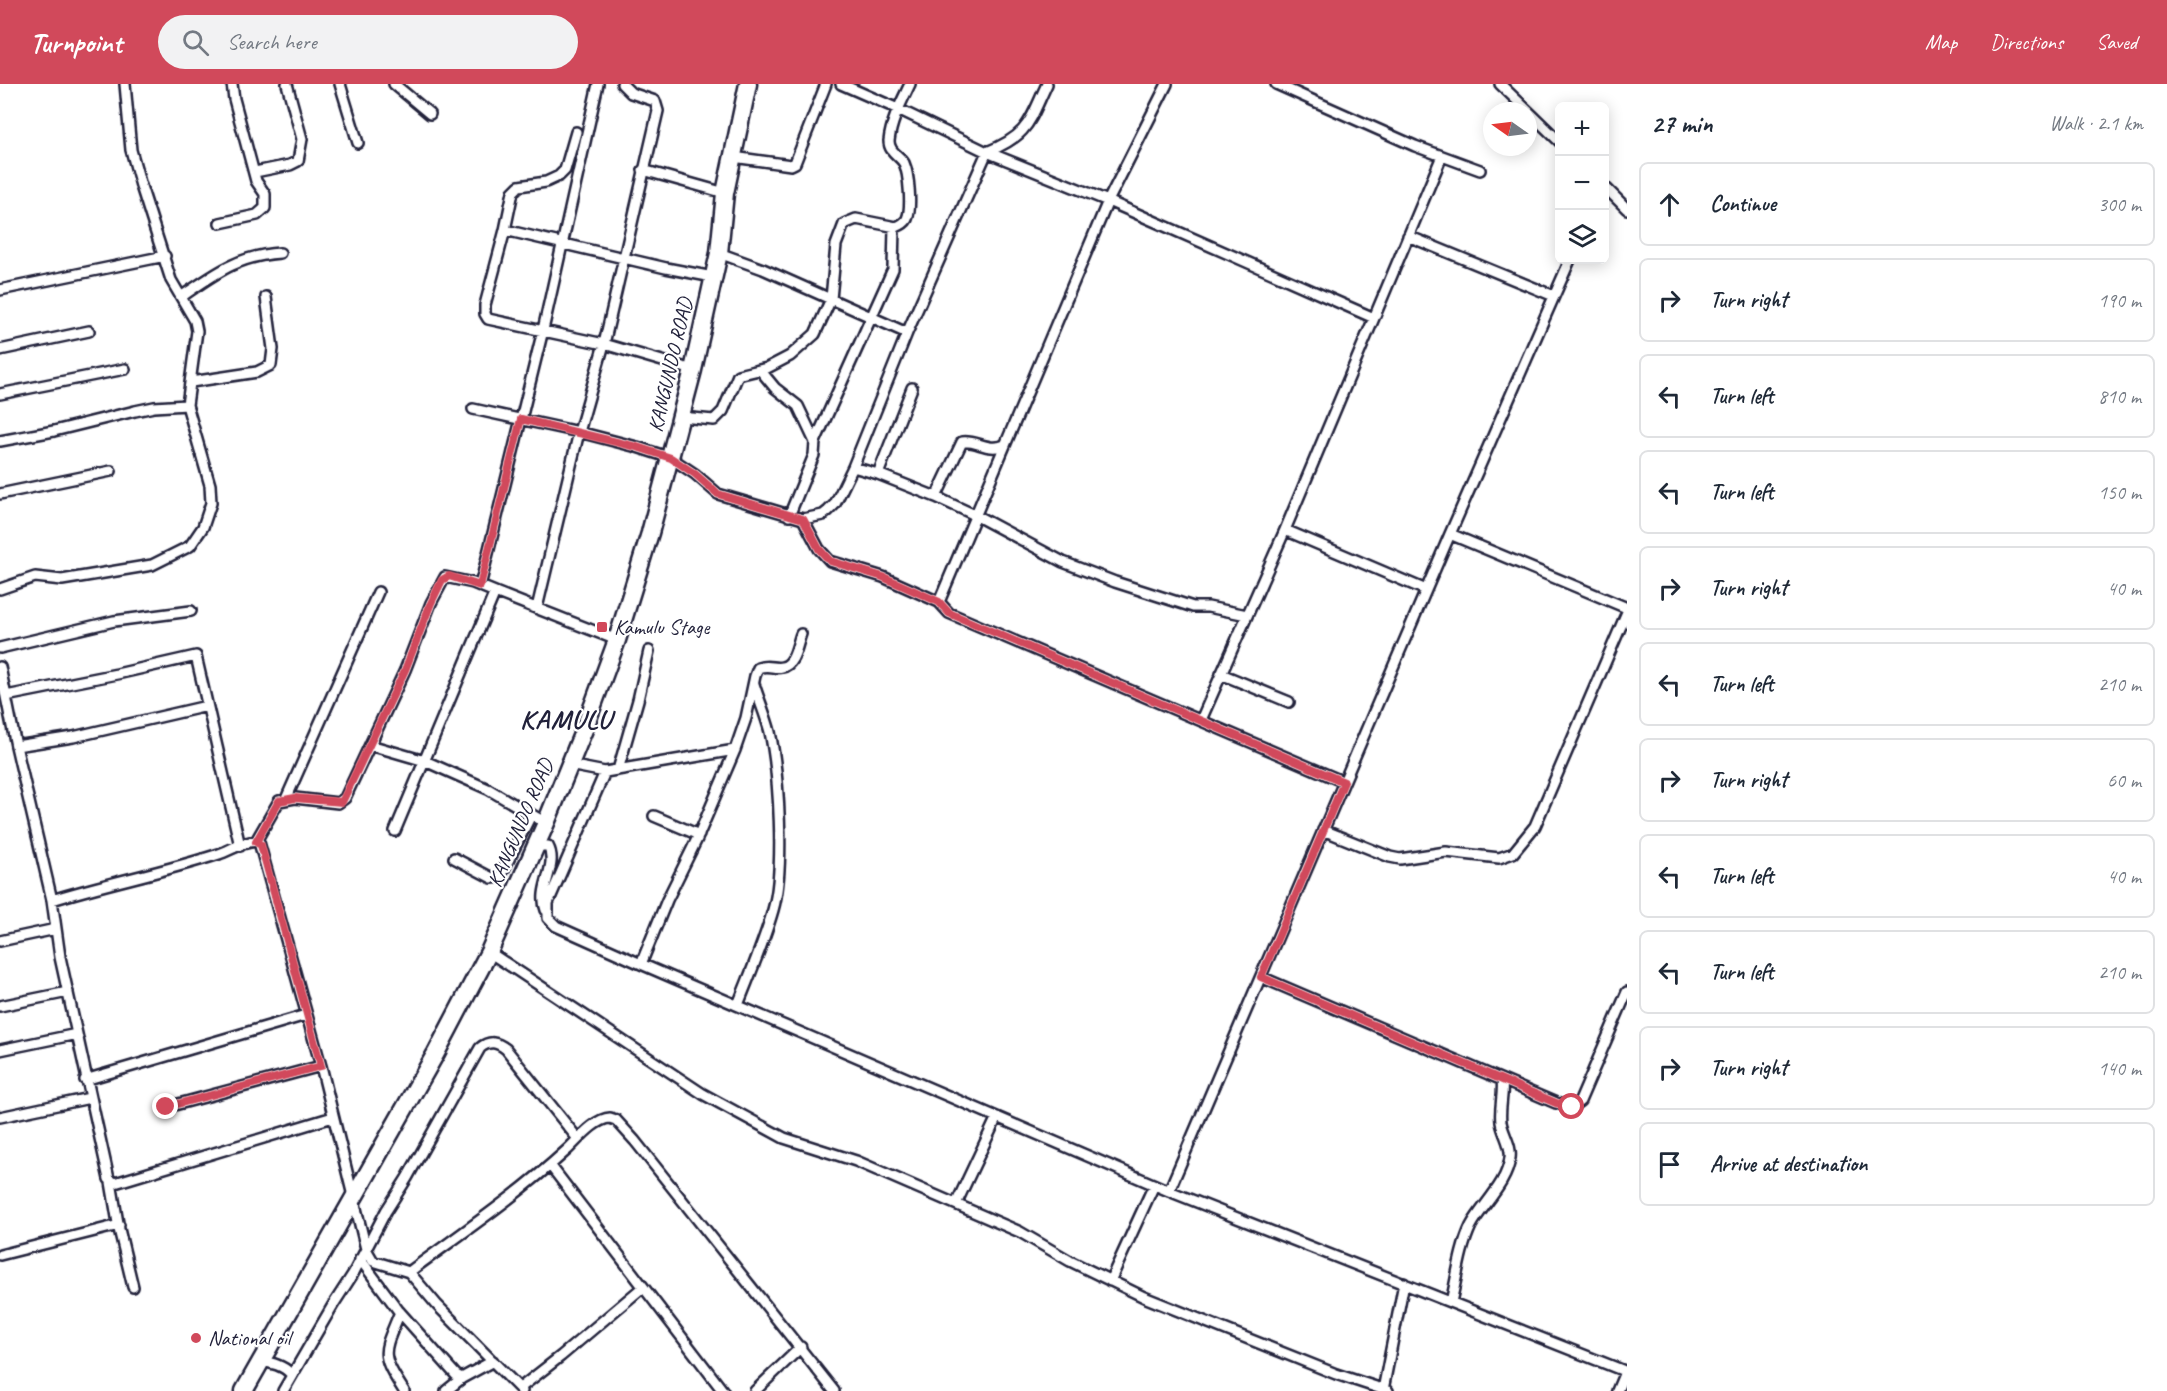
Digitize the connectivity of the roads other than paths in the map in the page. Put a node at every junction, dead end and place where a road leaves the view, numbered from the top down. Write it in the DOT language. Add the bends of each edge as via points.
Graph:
graph roads {
  1 [pos="125,84"];
  2 [pos="232,84"];
  3 [pos="287,84"];
  4 [pos="340,84"];
  5 [pos="394,84"];
  6 [pos="598,84"];
  7 [pos="622,84"];
  8 [pos="748,84"];
  9 [pos="826,84"];
  10 [pos="841,84"];
  11 [pos="910,84"];
  12 [pos="1047,84"];
  13 [pos="1167,84"];
  14 [pos="1275,84"];
  15 [pos="1500,84"];
  16 [pos="1519,102"];
  17 [pos="898,109"];
  18 [pos="430,114"];
  19 [pos="1537,120"];
  20 [pos="576,132"];
  21 [pos="1555,137"];
  22 [pos="358,143"];
  23 [pos="987,152"];
  24 [pos="1442,156"];
  25 [pos="733,157"];
  26 [pos="565,170"];
  27 [pos="579,170"];
  28 [pos="643,170"];
  29 [pos="1480,170"];
  30 [pos="255,172"];
  31 [pos="1609,190"];
  32 [pos="725,193"];
  33 [pos="1108,201"];
  34 [pos="1627,209"];
  35 [pos="220,223"];
  36 [pos="894,226"];
  37 [pos="506,230"];
  38 [pos="1408,236"];
  39 [pos="562,243"];
  40 [pos="719,253"];
  41 [pos="280,254"];
  42 [pos="165,256"];
  43 [pos="622,258"];
  44 [pos="1568,264"];
  45 [pos="713,277"];
  46 [pos="0,290"];
  47 [pos="1554,296"];
  48 [pos="181,297"];
  49 [pos="266,297"];
  50 [pos="831,299"];
  51 [pos="872,317"];
  52 [pos="1374,318"];
  53 [pos="543,330"];
  54 [pos="89,331"];
  55 [pos="907,333"];
  56 [pos="604,344"];
  57 [pos="0,350"];
  58 [pos="125,369"];
  59 [pos="693,370"];
  60 [pos="761,371"];
  61 [pos="191,382"];
  62 [pos="912,388"];
  63 [pos="0,394"];
  64 [pos="187,405"];
  65 [pos="473,410"];
  66 [pos="681,417"];
  67 [pos="521,419"];
  68 [pos="579,432"];
  69 [pos="0,441"];
  70 [pos="815,442"];
  71 [pos="1005,446"];
  72 [pos="671,458"];
  73 [pos="853,467"];
  74 [pos="111,471"];
  75 [pos="878,474"];
  76 [pos="0,494"];
  77 [pos="936,497"];
  78 [pos="975,515"];
  79 [pos="789,516"];
  80 [pos="803,519"];
  81 [pos="1285,530"];
  82 [pos="1450,534"];
  83 [pos="480,586"];
  84 [pos="0,589"];
  85 [pos="1426,590"];
  86 [pos="378,592"];
  87 [pos="495,592"];
  88 [pos="939,602"];
  89 [pos="537,608"];
  90 [pos="191,611"];
  91 [pos="1247,615"];
  92 [pos="1626,615"];
  93 [pos="801,634"];
  94 [pos="617,640"];
  95 [pos="0,648"];
  96 [pos="649,651"];
  97 [pos="0,667"];
  98 [pos="1221,674"];
  99 [pos="753,683"];
  100 [pos="6,696"];
  101 [pos="1289,702"];
  102 [pos="207,706"];
  103 [pos="1201,720"];
  104 [pos="370,745"];
  105 [pos="16,746"];
  106 [pos="735,750"];
  107 [pos="425,761"];
  108 [pos="569,765"];
  109 [pos="618,770"];
  110 [pos="605,772"];
  111 [pos="1344,782"];
  112 [pos="286,798"];
  113 [pos="531,815"];
  114 [pos="654,816"];
  115 [pos="546,823"];
  116 [pos="1323,830"];
  117 [pos="395,831"];
  118 [pos="699,835"];
  119 [pos="256,842"];
  120 [pos="240,846"];
  121 [pos="536,846"];
  122 [pos="454,858"];
  123 [pos="52,900"];
  124 [pos="547,912"];
  125 [pos="56,929"];
  126 [pos="0,941"];
  127 [pos="489,952"];
  128 [pos="641,964"];
  129 [pos="1261,977"];
  130 [pos="68,992"];
  131 [pos="1627,993"];
  132 [pos="738,1005"];
  133 [pos="0,1006"];
  134 [pos="306,1015"];
  135 [pos="77,1034"];
  136 [pos="0,1050"];
  137 [pos="321,1066"];
  138 [pos="85,1080"];
  139 [pos="1502,1080"];
  140 [pos="90,1098"];
  141 [pos="166,1107"];
  142 [pos="0,1117"];
  143 [pos="333,1117"];
  144 [pos="997,1117"];
  145 [pos="578,1139"];
  146 [pos="550,1165"];
  147 [pos="111,1182"];
  148 [pos="1154,1185"];
  149 [pos="1169,1191"];
  150 [pos="353,1199"];
  151 [pos="956,1204"];
  152 [pos="119,1225"];
  153 [pos="366,1249"];
  154 [pos="0,1255"];
  155 [pos="360,1259"];
  156 [pos="410,1272"];
  157 [pos="1110,1281"];
  158 [pos="1404,1283"];
  159 [pos="133,1287"];
  160 [pos="643,1287"];
  161 [pos="1451,1302"];
  162 [pos="400,1312"];
  163 [pos="801,1347"];
  164 [pos="260,1361"];
  165 [pos="493,1361"];
  166 [pos="1626,1372"];
  167 [pos="291,1374"];
  168 [pos="462,1378"];
  169 [pos="521,1390"];
  170 [pos="1386,1390"];
  171 [pos="244,1391"];
  172 [pos="283,1391"];
  173 [pos="404,1391"];
  174 [pos="446,1391"];
  175 [pos="723,1391"];
  176 [pos="755,1391"];
  177 [pos="834,1391"];
  178 [pos="1617,1391"];
  1 -- 42 [label="street" via="131,150"];
  2 -- 30 [label="street"];
  3 -- 30 [label="street" via="302,139 298,161"];
  4 -- 22 [label="street"];
  5 -- 18 [label="street"];
  6 -- 27 [label="street"];
  7 -- 28 [label="street" via="631,93 657,105"];
  8 -- 25 [label="highway, KANGUNDO ROAD"];
  9 -- 25 [label="street" via="795,163"];
  10 -- 17 [label="street"];
  11 -- 17 [label="street"];
  12 -- 23 [label="street" via="1023,131 1014,140"];
  13 -- 33 [label="street"];
  14 -- 24 [label="street"];
  15 -- 16 [label="street"];
  17 -- 23 [label="street"];
  17 -- 36 [label="street" via="889,144 904,164 909,212 902,225"];
  19 -- 21 [label="street"];
  20 -- 26 [label="street"];
  23 -- 33 [label="street"];
  23 -- 55 [label="street"];
  24 -- 29 [label="street"];
  24 -- 38 [label="street"];
  25 -- 32 [label="highway, KANGUNDO ROAD"];
  26 -- 27 [label="street"];
  26 -- 37 [label="street" via="546,182 515,189"];
  27 -- 39 [label="street"];
  28 -- 32 [label="street"];
  28 -- 43 [label="street"];
  30 -- 35 [label="street" via="256,182 265,194 265,208 257,215"];
  31 -- 34 [label="street"];
  32 -- 40 [label="highway, KANGUNDO ROAD"];
  33 -- 52 [label="street"];
  33 -- 71 [label="street"];
  36 -- 50 [label="street" via="856,219 844,224 836,245"];
  36 -- 51 [label="street" via="893,269"];
  37 -- 39 [label="street"];
  37 -- 53 [label="street" via="485,314 488,319"];
  38 -- 47 [label="street"];
  38 -- 52 [label="street"];
  39 -- 43 [label="street"];
  39 -- 53 [label="street"];
  40 -- 45 [label="highway, KANGUNDO ROAD"];
  40 -- 50 [label="street"];
  41 -- 48 [label="street" via="260,255 224,267"];
  42 -- 46 [label="street"];
  42 -- 48 [label="street" via="171,280"];
  43 -- 45 [label="street"];
  43 -- 56 [label="street"];
  44 -- 47 [label="street"];
  45 -- 59 [label="highway, KANGUNDO ROAD"];
  47 -- 82 [label="street"];
  48 -- 61 [label="street" via="197,331"];
  49 -- 61 [label="street" via="273,349 271,365 256,372"];
  50 -- 51 [label="street"];
  50 -- 60 [label="street" via="815,334 789,356"];
  51 -- 55 [label="street"];
  51 -- 70 [label="street"];
  52 -- 81 [label="street"];
  53 -- 56 [label="street"];
  53 -- 67 [label="street"];
  54 -- 57 [label="street"];
  55 -- 73 [label="street"];
  56 -- 59 [label="street"];
  56 -- 68 [label="street"];
  58 -- 63 [label="street"];
  59 -- 66 [label="highway, KANGUNDO ROAD"];
  60 -- 66 [label="street" via="738,375 723,411 714,420"];
  60 -- 70 [label="street" via="798,406"];
  61 -- 64 [label="street"];
  62 -- 75 [label="street"];
  64 -- 69 [label="street" via="135,411"];
  64 -- 84 [label="street" via="210,485 211,503 203,527 190,546 152,565 62,580 35,577"];
  65 -- 67 [label="street"];
  66 -- 72 [label="highway, KANGUNDO ROAD"];
  67 -- 68 [label="street"];
  67 -- 83 [label="street"];
  68 -- 72 [label="street"];
  68 -- 89 [label="street"];
  70 -- 79 [label="street" via="814,455"];
  71 -- 77 [label="street" via="989,448 962,442"];
  71 -- 78 [label="street"];
  72 -- 79 [label="street" via="718,494"];
  72 -- 94 [label="highway, KANGUNDO ROAD"];
  73 -- 75 [label="street"];
  73 -- 80 [label="street" via="835,504 823,515"];
  74 -- 76 [label="street"];
  75 -- 77 [label="street"];
  77 -- 78 [label="street"];
  78 -- 88 [label="street"];
  78 -- 91 [label="street" via="1063,562 1115,582 1193,607"];
  79 -- 80 [label="street"];
  80 -- 88 [label="street" via="830,561 883,577"];
  81 -- 85 [label="street"];
  81 -- 91 [label="street"];
  82 -- 85 [label="street"];
  82 -- 92 [label="street"];
  83 -- 87 [label="street"];
  83 -- 104 [label="street" via="449,576 442,580"];
  85 -- 111 [label="street"];
  86 -- 112 [label="street"];
  87 -- 89 [label="street"];
  87 -- 107 [label="street"];
  88 -- 103 [label="street" via="949,613"];
  89 -- 94 [label="street"];
  90 -- 95 [label="street" via="114,621"];
  91 -- 98 [label="street"];
  92 -- 116 [label="street" via="1535,826 1513,853 1499,858 1446,852 1400,859"];
  93 -- 99 [label="street" via="788,665 758,668"];
  94 -- 108 [label="highway, KANGUNDO ROAD"];
  96 -- 109 [label="street"];
  97 -- 100 [label="street"];
  98 -- 101 [label="street"];
  98 -- 103 [label="street"];
  99 -- 106 [label="street"];
  99 -- 132 [label="street" via="770,731 777,804 778,878 773,911"];
  100 -- 102 [label="street" via="193,655 198,657"];
  100 -- 105 [label="street"];
  102 -- 105 [label="street" via="73,738"];
  102 -- 120 [label="street"];
  103 -- 111 [label="street"];
  104 -- 107 [label="street"];
  104 -- 112 [label="street" via="342,802"];
  105 -- 123 [label="street"];
  106 -- 109 [label="street"];
  106 -- 118 [label="street"];
  107 -- 113 [label="street" via="488,789"];
  107 -- 117 [label="street"];
  108 -- 110 [label="street"];
  108 -- 115 [label="highway, KANGUNDO ROAD"];
  109 -- 110 [label="street"];
  110 -- 124 [label="street"];
  111 -- 116 [label="street"];
  112 -- 119 [label="street" via="276,805"];
  113 -- 115 [label="street"];
  113 -- 122 [label="street" via="500,877 492,878"];
  114 -- 118 [label="street"];
  115 -- 121 [label="highway, KANGUNDO ROAD"];
  116 -- 129 [label="street"];
  118 -- 128 [label="street"];
  119 -- 120 [label="street"];
  119 -- 134 [label="street" via="261,845"];
  120 -- 123 [label="street"];
  121 -- 124 [label="street" via="548,846 552,857 543,896"];
  121 -- 127 [label="highway, KANGUNDO ROAD"];
  123 -- 125 [label="street"];
  124 -- 128 [label="street" via="556,926"];
  125 -- 126 [label="street"];
  125 -- 130 [label="street"];
  127 -- 150 [label="highway, KANGUNDO ROAD"];
  127 -- 151 [label="street" via="703,1094 784,1138 856,1161"];
  128 -- 132 [label="street"];
  129 -- 139 [label="street"];
  129 -- 149 [label="street"];
  130 -- 133 [label="street"];
  130 -- 135 [label="street"];
  131 -- 139 [label="street" via="1577,1105 1566,1107"];
  132 -- 144 [label="street"];
  134 -- 137 [label="street"];
  134 -- 138 [label="street"];
  135 -- 136 [label="street"];
  135 -- 138 [label="street"];
  137 -- 141 [label="street"];
  137 -- 143 [label="street"];
  138 -- 140 [label="street"];
  139 -- 161 [label="street" via="1501,1119 1510,1159 1503,1179 1465,1240"];
  140 -- 142 [label="street"];
  140 -- 147 [label="street"];
  143 -- 147 [label="street"];
  143 -- 150 [label="street"];
  144 -- 148 [label="street"];
  144 -- 151 [label="street"];
  145 -- 146 [label="street"];
  145 -- 153 [label="street" via="506,1049 498,1043 485,1044"];
  145 -- 163 [label="street" via="605,1118 616,1120"];
  146 -- 156 [label="street"];
  146 -- 160 [label="street"];
  147 -- 152 [label="street"];
  148 -- 149 [label="street"];
  148 -- 157 [label="street"];
  149 -- 158 [label="street"];
  150 -- 153 [label="street"];
  150 -- 164 [label="highway, KANGUNDO ROAD"];
  151 -- 157 [label="street" via="1020,1232"];
  152 -- 154 [label="street"];
  152 -- 159 [label="street"];
  153 -- 155 [label="street"];
  153 -- 156 [label="street" via="373,1261"];
  155 -- 162 [label="street"];
  155 -- 167 [label="street"];
  156 -- 165 [label="street"];
  157 -- 170 [label="street" via="1336,1374"];
  158 -- 161 [label="street"];
  158 -- 170 [label="street"];
  160 -- 169 [label="street"];
  160 -- 175 [label="street"];
  161 -- 166 [label="street"];
  162 -- 168 [label="street" via="452,1372"];
  162 -- 173 [label="street" via="385,1350 387,1365"];
  163 -- 176 [label="street"];
  163 -- 177 [label="street"];
  164 -- 167 [label="street" via="286,1368"];
  164 -- 171 [label="highway, KANGUNDO ROAD"];
  165 -- 168 [label="street"];
  165 -- 169 [label="street"];
  166 -- 178 [label="street"];
  167 -- 172 [label="street"];
  168 -- 174 [label="street"];
}
